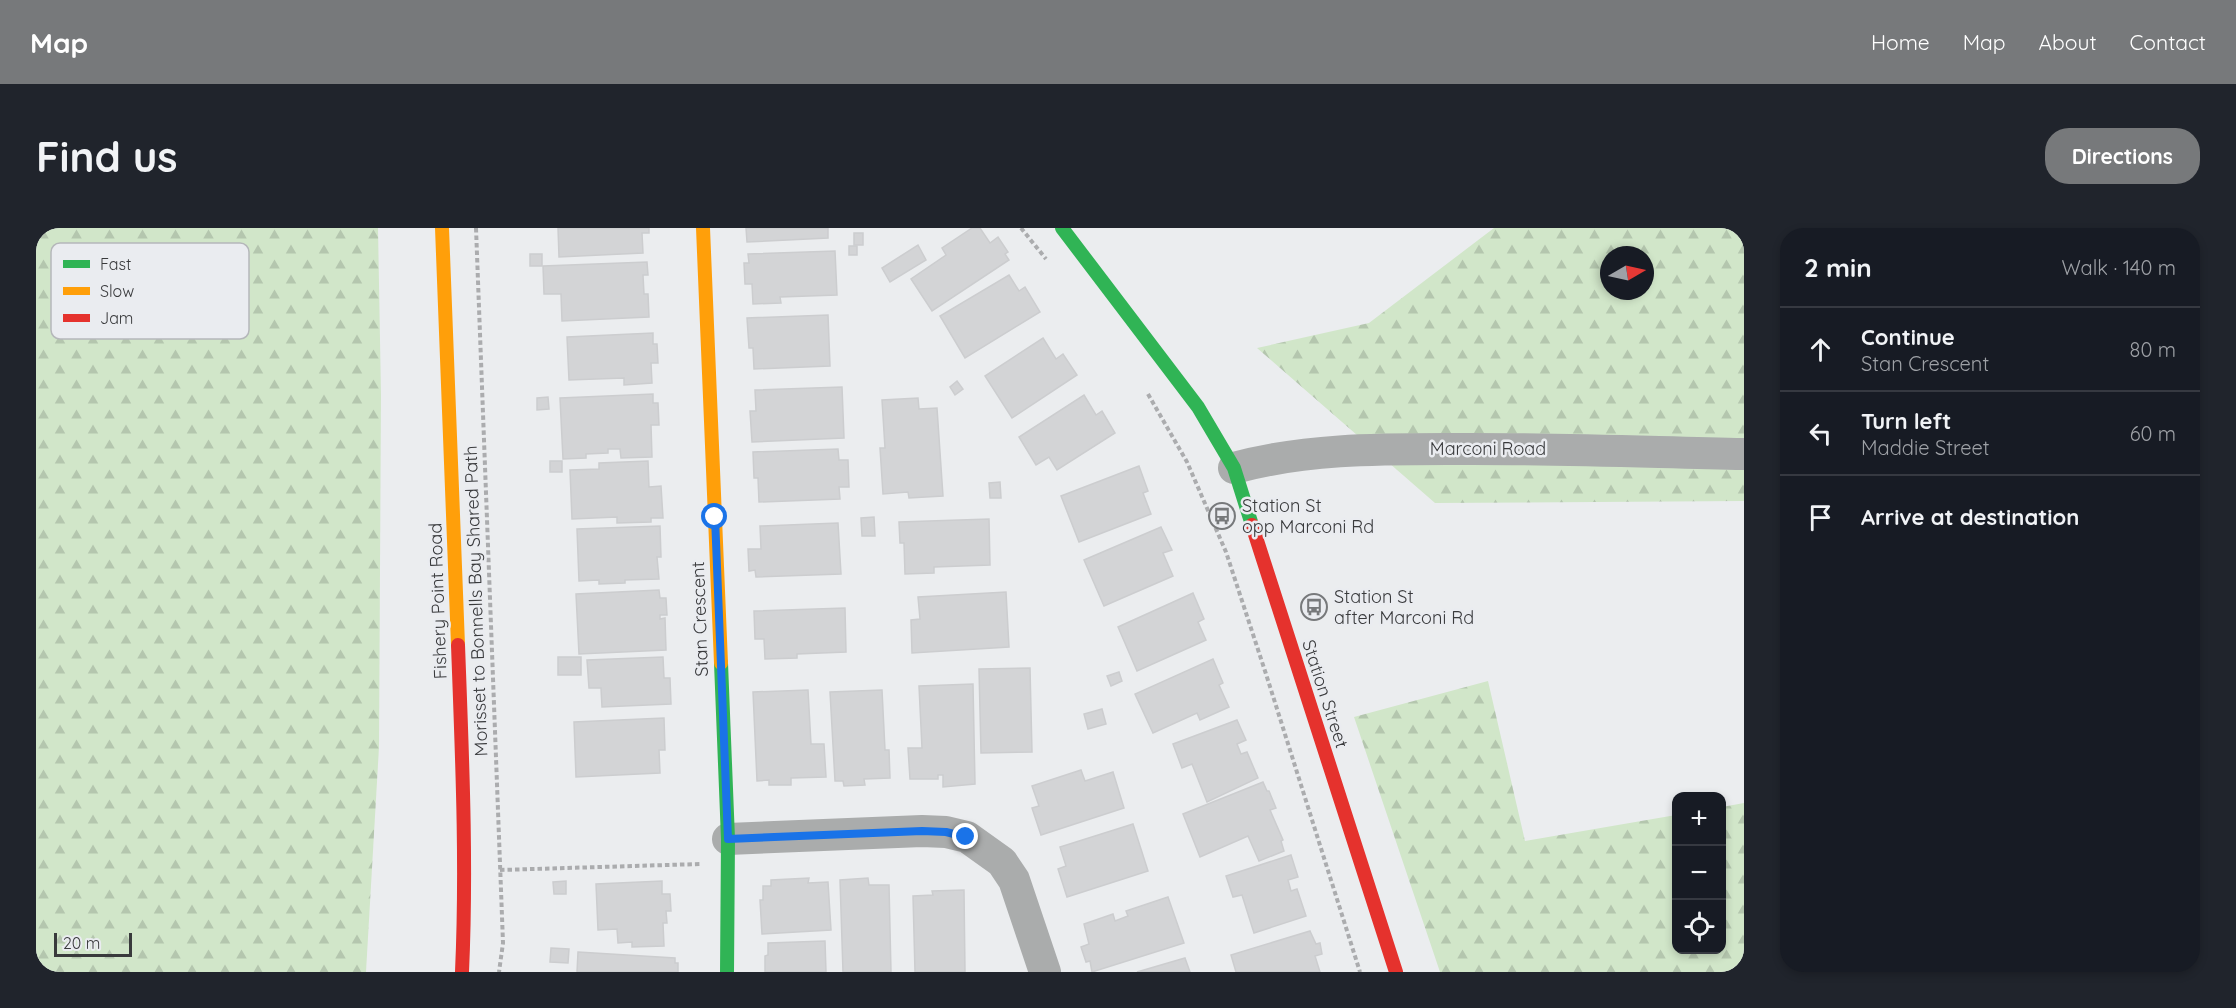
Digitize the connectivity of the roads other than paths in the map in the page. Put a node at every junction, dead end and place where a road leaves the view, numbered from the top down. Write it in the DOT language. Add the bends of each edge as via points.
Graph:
graph roads {
  1 [pos="442,228"];
  2 [pos="703,228"];
  3 [pos="1062,228"];
  4 [pos="1744,454"];
  5 [pos="1234,468"];
  6 [pos="728,839"];
  7 [pos="462,972"];
  8 [pos="726,972"];
  9 [pos="1045,972"];
  10 [pos="1396,972"];
  1 -- 7 [label="street, Fishery Point Road" via="465,822"];
  2 -- 6 [label="street, Stan Crescent"];
  3 -- 5 [label="street, Station Street" via="1198,407"];
  4 -- 5 [label="street, Marconi Road" via="1505,448 1360,450 1301,454"];
  5 -- 10 [label="street, Station Street"];
  6 -- 8 [label="street, Stan Crescent"];
  6 -- 9 [label="street" via="922,831 966,837 1002,862 1014,880"];
}
